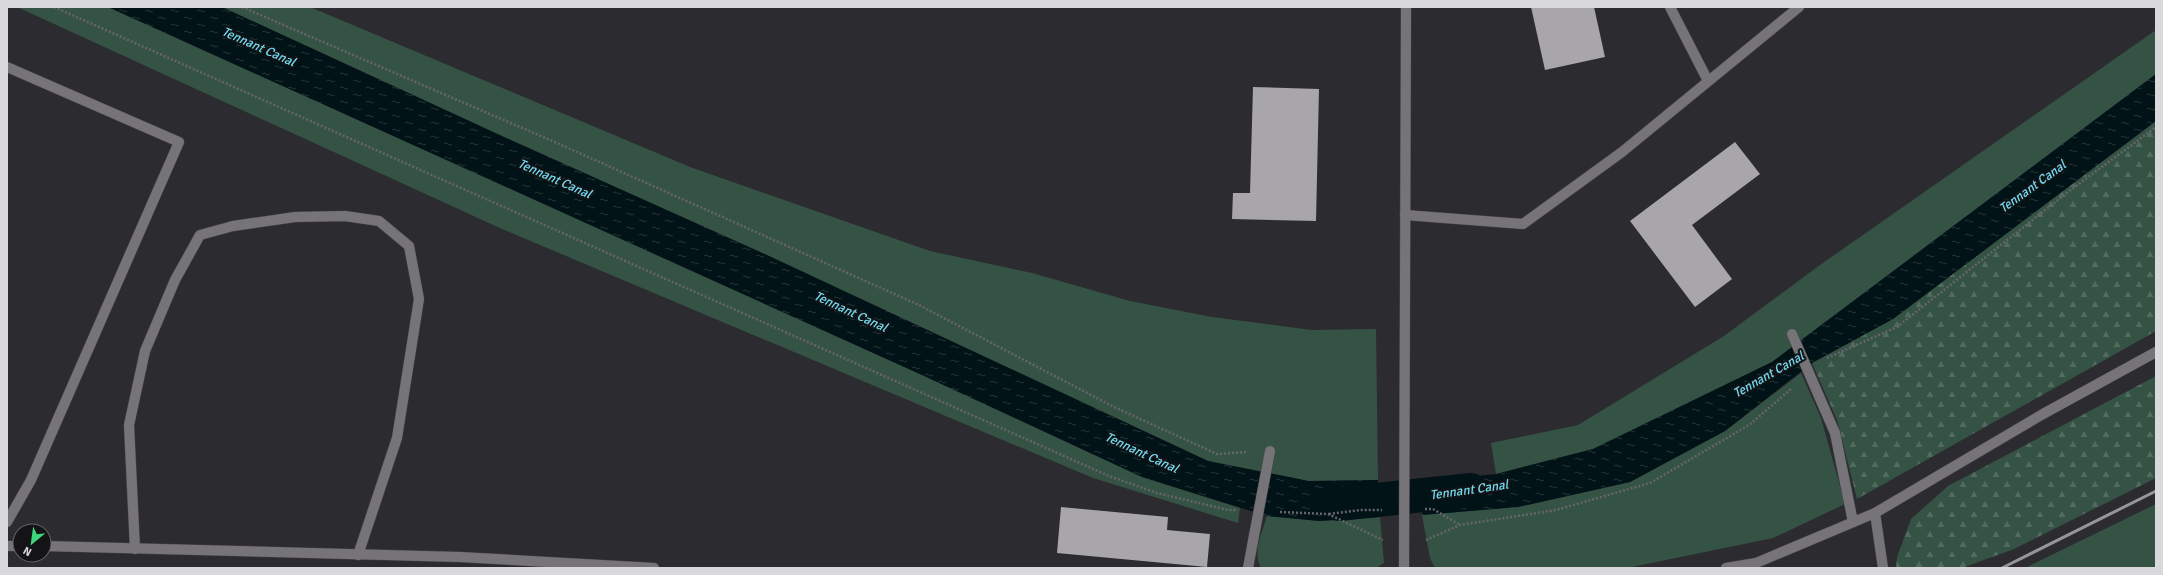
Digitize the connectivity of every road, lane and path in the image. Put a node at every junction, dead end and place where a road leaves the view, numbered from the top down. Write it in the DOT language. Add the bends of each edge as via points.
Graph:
graph roads {
  1 [pos="54,7"];
  2 [pos="242,7"];
  3 [pos="1406,7"];
  4 [pos="1670,7"];
  5 [pos="1799,7"];
  6 [pos="7,67"];
  7 [pos="1708,81"];
  8 [pos="1405,215"];
  9 [pos="1792,334"];
  10 [pos="2156,352"];
  11 [pos="1270,451"];
  12 [pos="1109,476"];
  13 [pos="1875,513"];
  14 [pos="7,522"];
  15 [pos="1853,522"];
  16 [pos="52,546"];
  17 [pos="135,549"];
  18 [pos="358,555"];
  19 [pos="654,568"];
  20 [pos="1248,568"];
  21 [pos="1404,568"];
  22 [pos="1726,568"];
  23 [pos="1883,568"];
  1 -- 12 [label="path"];
  2 -- 11 [label="path" via="564,146 919,306 1114,407 1217,454"];
  3 -- 8 [label="street"];
  4 -- 7 [label="street"];
  5 -- 7 [label="street"];
  6 -- 14 [label="street" via="179,142 31,480"];
  7 -- 8 [label="street" via="1622,152 1523,224"];
  8 -- 21 [label="street"];
  9 -- 15 [label="street, bridge" via="1835,433"];
  10 -- 13 [label="street" via="2043,414"];
  11 -- 20 [label="street, bridge"];
  13 -- 15 [label="street"];
  13 -- 23 [label="street"];
  15 -- 22 [label="street" via="1756,563"];
  16 -- 17 [label="street"];
  17 -- 18 [label="street"];
  17 -- 18 [label="street" via="129,424 144,351 175,280 200,234 233,226 294,218 345,216 379,221 409,246 419,299 397,438"];
  18 -- 19 [label="street" via="460,557"];
}
